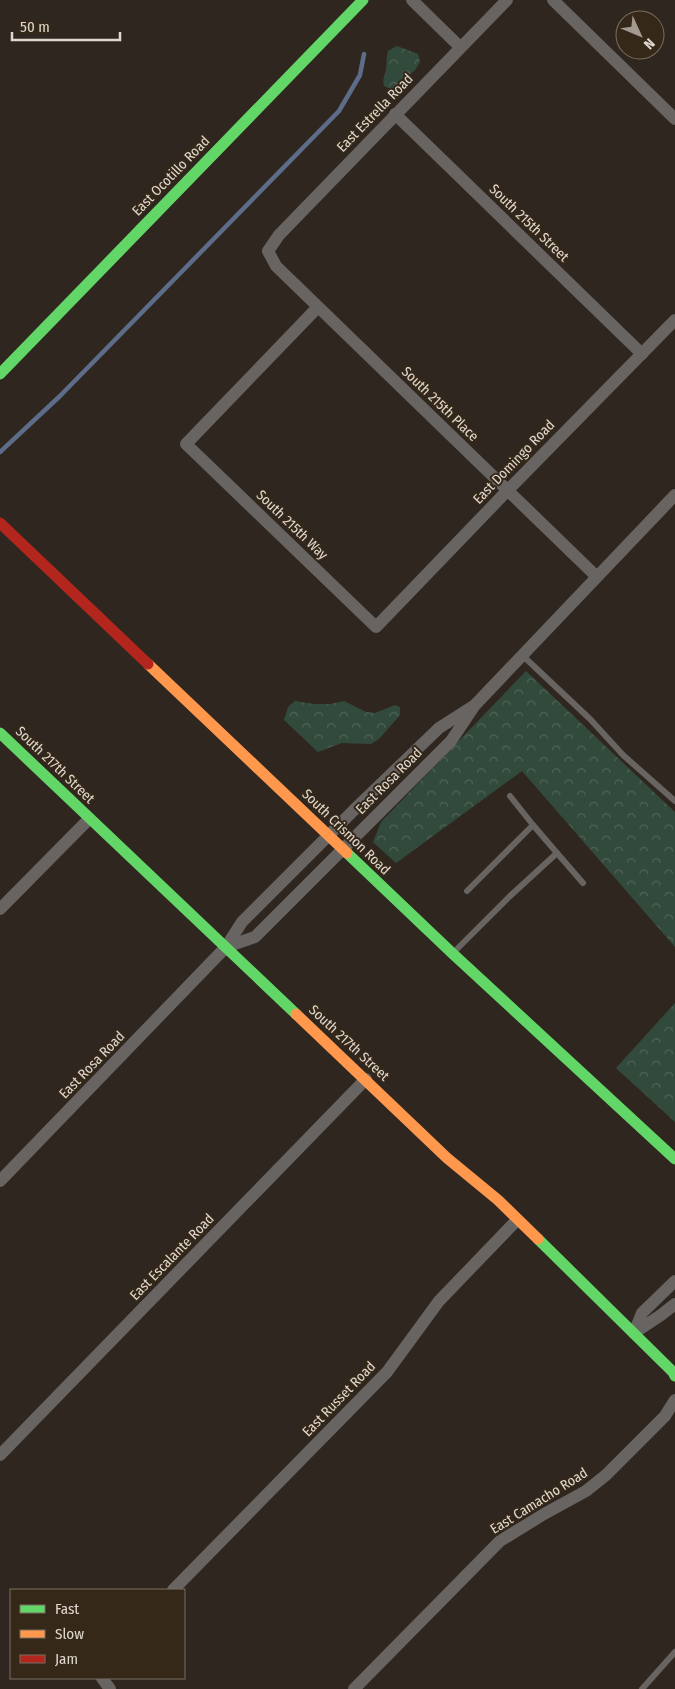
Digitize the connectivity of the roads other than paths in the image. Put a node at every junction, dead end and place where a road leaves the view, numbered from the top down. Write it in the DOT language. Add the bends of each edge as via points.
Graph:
graph roads {
  1 [pos="363,0"];
  2 [pos="412,0"];
  3 [pos="507,0"];
  4 [pos="552,0"];
  5 [pos="460,47"];
  6 [pos="394,114"];
  7 [pos="675,119"];
  8 [pos="268,251"];
  9 [pos="318,307"];
  10 [pos="675,320"];
  11 [pos="642,354"];
  12 [pos="0,374"];
  13 [pos="508,490"];
  14 [pos="675,495"];
  15 [pos="0,523"];
  16 [pos="596,576"];
  17 [pos="376,627"];
  18 [pos="522,655"];
  19 [pos="475,705"];
  20 [pos="0,733"];
  21 [pos="510,796"];
  22 [pos="675,802"];
  23 [pos="89,819"];
  24 [pos="533,826"];
  25 [pos="328,836"];
  26 [pos="342,849"];
  27 [pos="557,853"];
  28 [pos="583,883"];
  29 [pos="467,891"];
  30 [pos="0,910"];
  31 [pos="226,948"];
  32 [pos="452,953"];
  33 [pos="366,1079"];
  34 [pos="675,1159"];
  35 [pos="0,1181"];
  36 [pos="517,1220"];
  37 [pos="675,1281"];
  38 [pos="675,1304"];
  39 [pos="634,1333"];
  40 [pos="675,1376"];
  41 [pos="675,1400"];
  42 [pos="0,1455"];
  43 [pos="174,1589"];
  44 [pos="675,1652"];
  45 [pos="354,1689"];
  46 [pos="642,1689"];
  1 -- 12 [label="street, East Ocotillo Road"];
  2 -- 5 [label="street"];
  3 -- 5 [label="street, East Estrella Road"];
  4 -- 7 [label="street"];
  5 -- 6 [label="street, East Estrella Road"];
  6 -- 8 [label="street, East Estrella Road" via="279,235"];
  6 -- 11 [label="street, South 215th Street"];
  8 -- 9 [label="street, South 215th Place" via="276,266"];
  9 -- 13 [label="street, South 215th Place"];
  9 -- 17 [label="street, South 215th Way" via="186,444"];
  10 -- 11 [label="street, East Domingo Road"];
  11 -- 13 [label="street, East Domingo Road"];
  13 -- 16 [label="street, South 215th Place"];
  13 -- 17 [label="street, East Domingo Road"];
  14 -- 16 [label="street, East Rosa Road"];
  15 -- 25 [label="street, South Crismon Road"];
  16 -- 18 [label="street, East Rosa Road"];
  18 -- 19 [label="street, East Rosa Road"];
  18 -- 22 [label="lane"];
  19 -- 25 [label="street, East Rosa Road" via="439,728"];
  19 -- 26 [label="street, East Rosa Road" via="450,741"];
  20 -- 23 [label="street, South 217th Street"];
  21 -- 24 [label="lane"];
  23 -- 30 [label="street"];
  23 -- 31 [label="street, South 217th Street"];
  24 -- 27 [label="lane"];
  24 -- 29 [label="lane"];
  25 -- 26 [label="street, South Crismon Road"];
  25 -- 31 [label="street, East Rosa Road" via="242,922"];
  26 -- 31 [label="street, East Rosa Road" via="255,937"];
  26 -- 32 [label="street, South Crismon Road"];
  27 -- 28 [label="lane"];
  27 -- 32 [label="lane"];
  31 -- 33 [label="street, South 217th Street"];
  31 -- 35 [label="street, East Rosa Road"];
  32 -- 34 [label="street, South Crismon Road"];
  33 -- 36 [label="street, South 217th Street"];
  33 -- 42 [label="street, East Escalante Road"];
  36 -- 39 [label="street, South 217th Street"];
  36 -- 43 [label="street, East Russet Road" via="439,1301 387,1372"];
  37 -- 39 [label="street" via="642,1313"];
  38 -- 39 [label="street"];
  39 -- 40 [label="street, South 217th Street"];
  41 -- 45 [label="street, East Camacho Road" via="665,1416 606,1475 586,1491 500,1541"];
  44 -- 46 [label="lane"];
}
